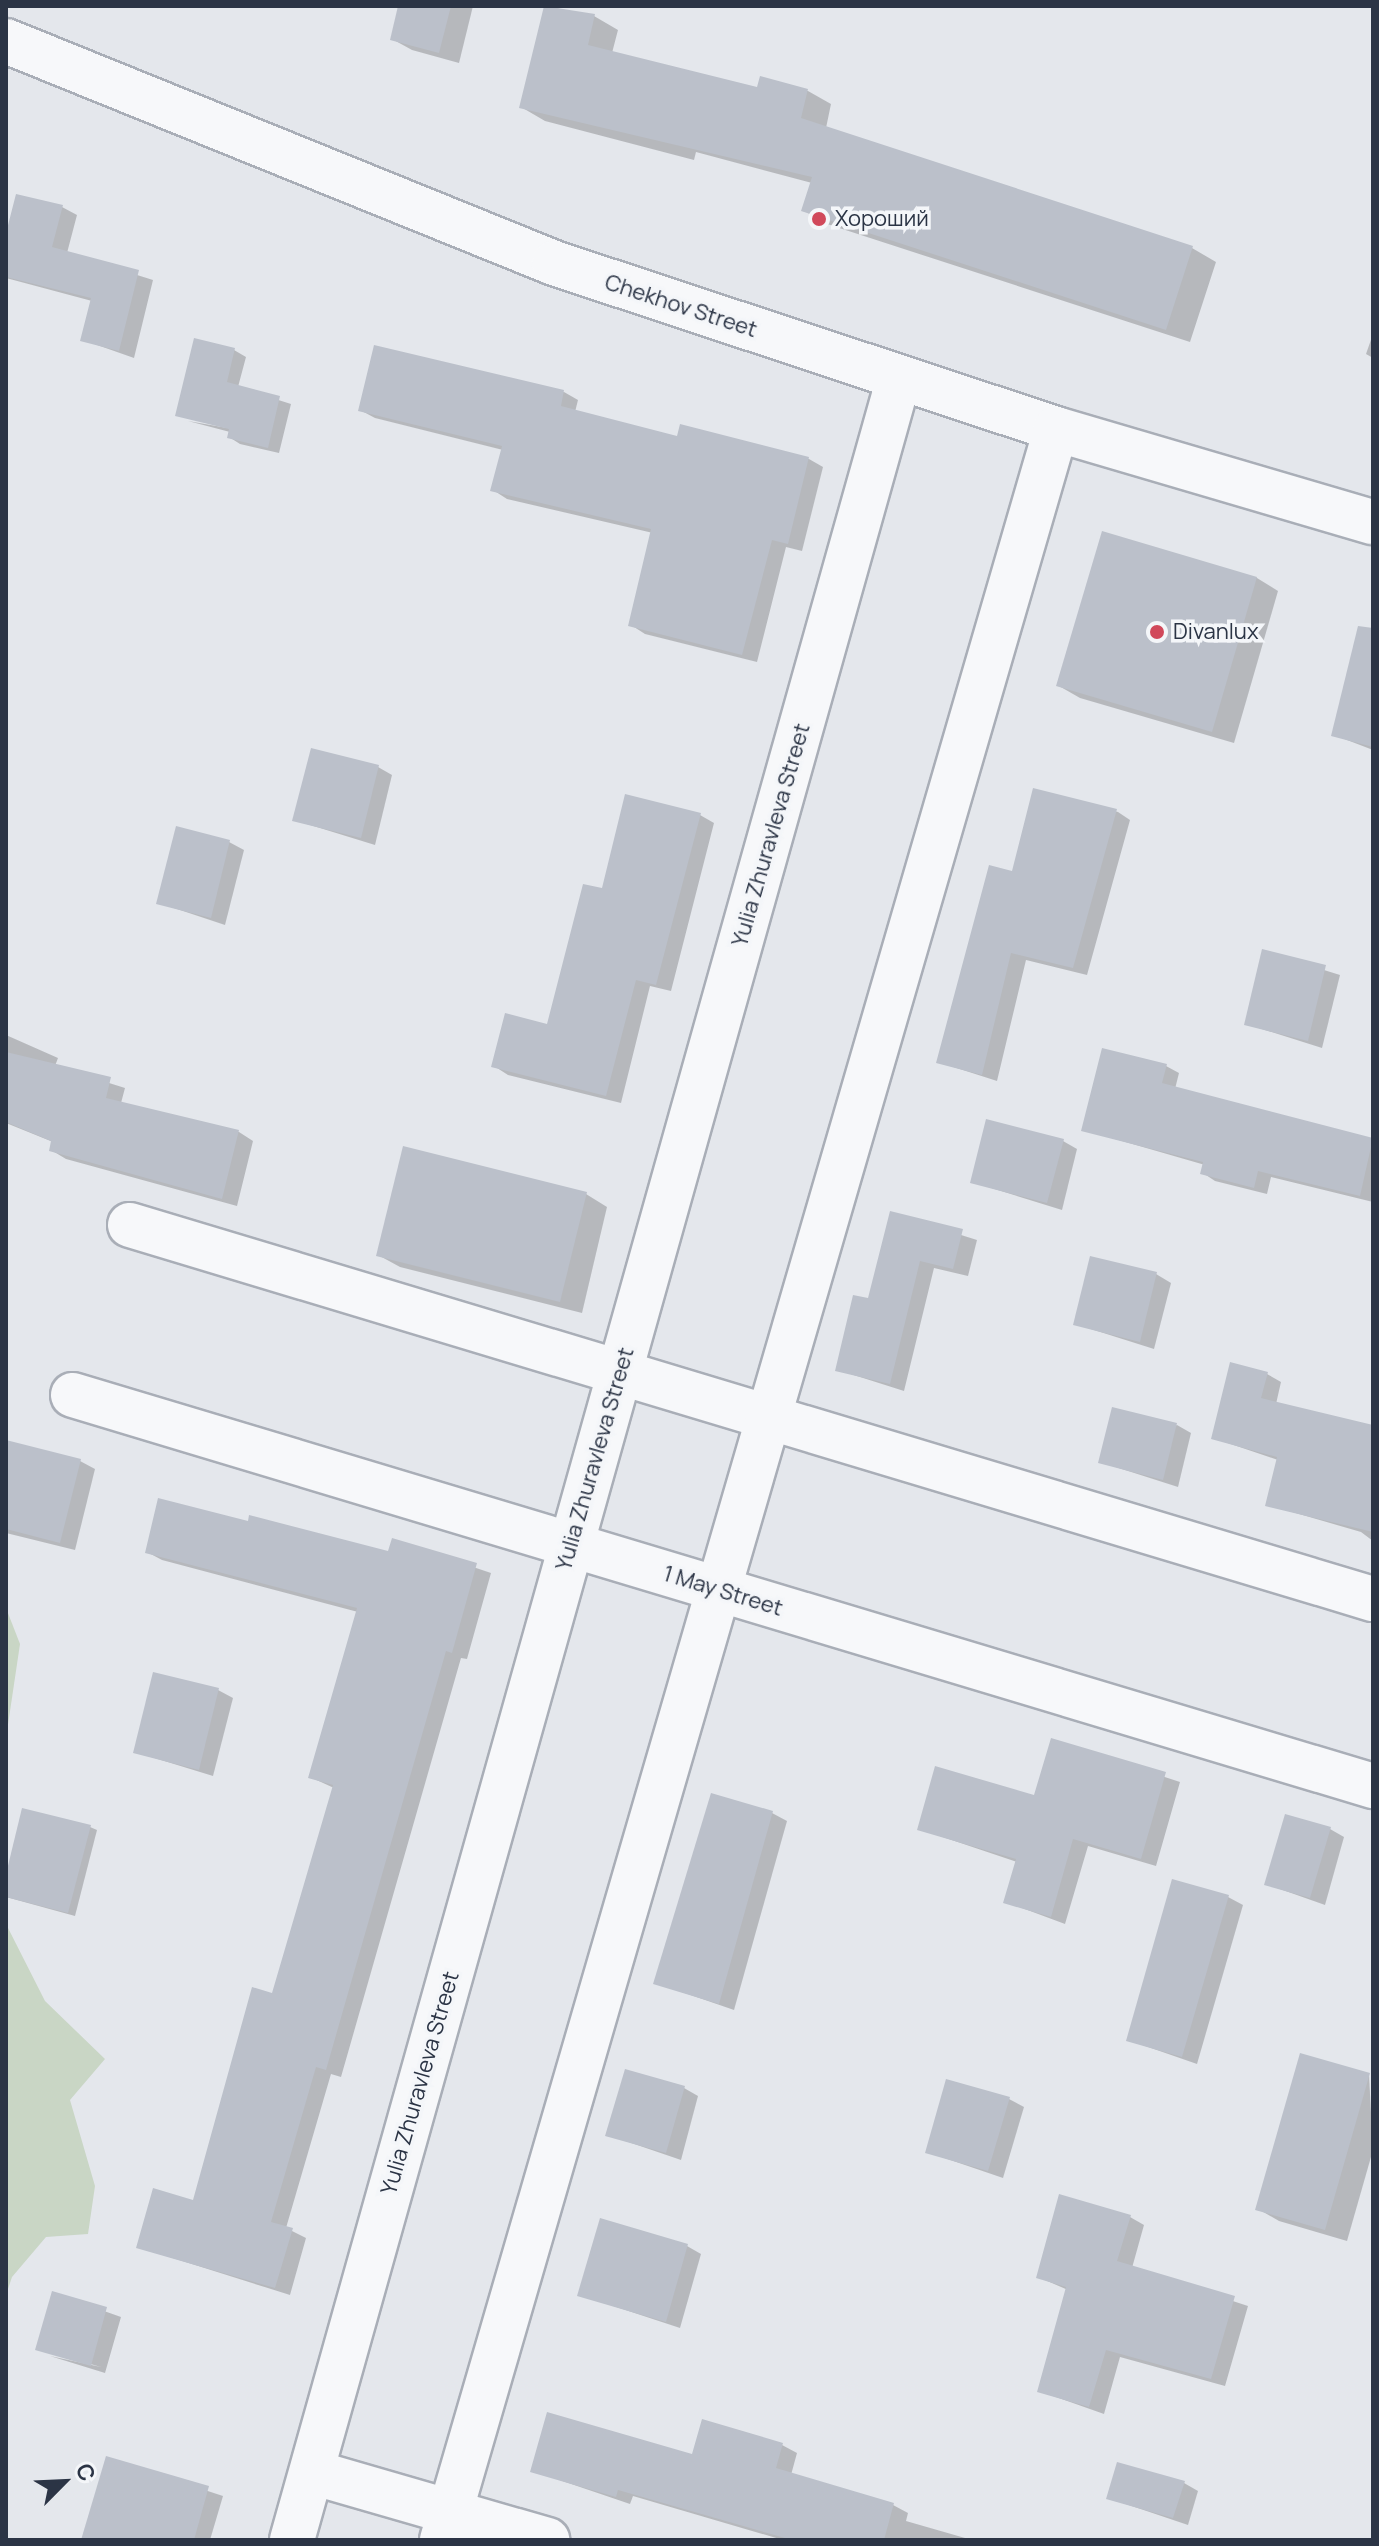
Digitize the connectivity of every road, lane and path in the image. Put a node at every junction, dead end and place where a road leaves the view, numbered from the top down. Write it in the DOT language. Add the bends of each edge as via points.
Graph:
graph roads {
  1 [pos="6,41"];
  2 [pos="899,378"];
  3 [pos="1056,429"];
  4 [pos="1373,522"];
  5 [pos="130,1225"];
  6 [pos="619,1373"];
  7 [pos="73,1395"];
  8 [pos="768,1418"];
  9 [pos="571,1545"];
  10 [pos="719,1589"];
  11 [pos="1373,1599"];
  12 [pos="1373,1786"];
  13 [pos="312,2472"];
  14 [pos="446,2526"];
  15 [pos="292,2540"];
  16 [pos="547,2540"];
  1 -- 2 [label="street, Chekhov Street" via="554,263"];
  2 -- 3 [label="street, Chekhov Street"];
  2 -- 6 [label="street, Yulia Zhuravleva Street"];
  3 -- 4 [label="street, Chekhov Street"];
  3 -- 8 [label="street"];
  5 -- 6 [label="street"];
  6 -- 8 [label="street"];
  6 -- 9 [label="street, Yulia Zhuravleva Street"];
  7 -- 9 [label="street, 1 May Street"];
  8 -- 10 [label="street"];
  8 -- 11 [label="street"];
  9 -- 10 [label="street, 1 May Street"];
  9 -- 13 [label="street, Yulia Zhuravleva Street"];
  10 -- 12 [label="street, 1 May Street"];
  10 -- 14 [label="street"];
  13 -- 14 [label="street"];
  13 -- 15 [label="street, Yulia Zhuravleva Street"];
  14 -- 16 [label="street"];
}
